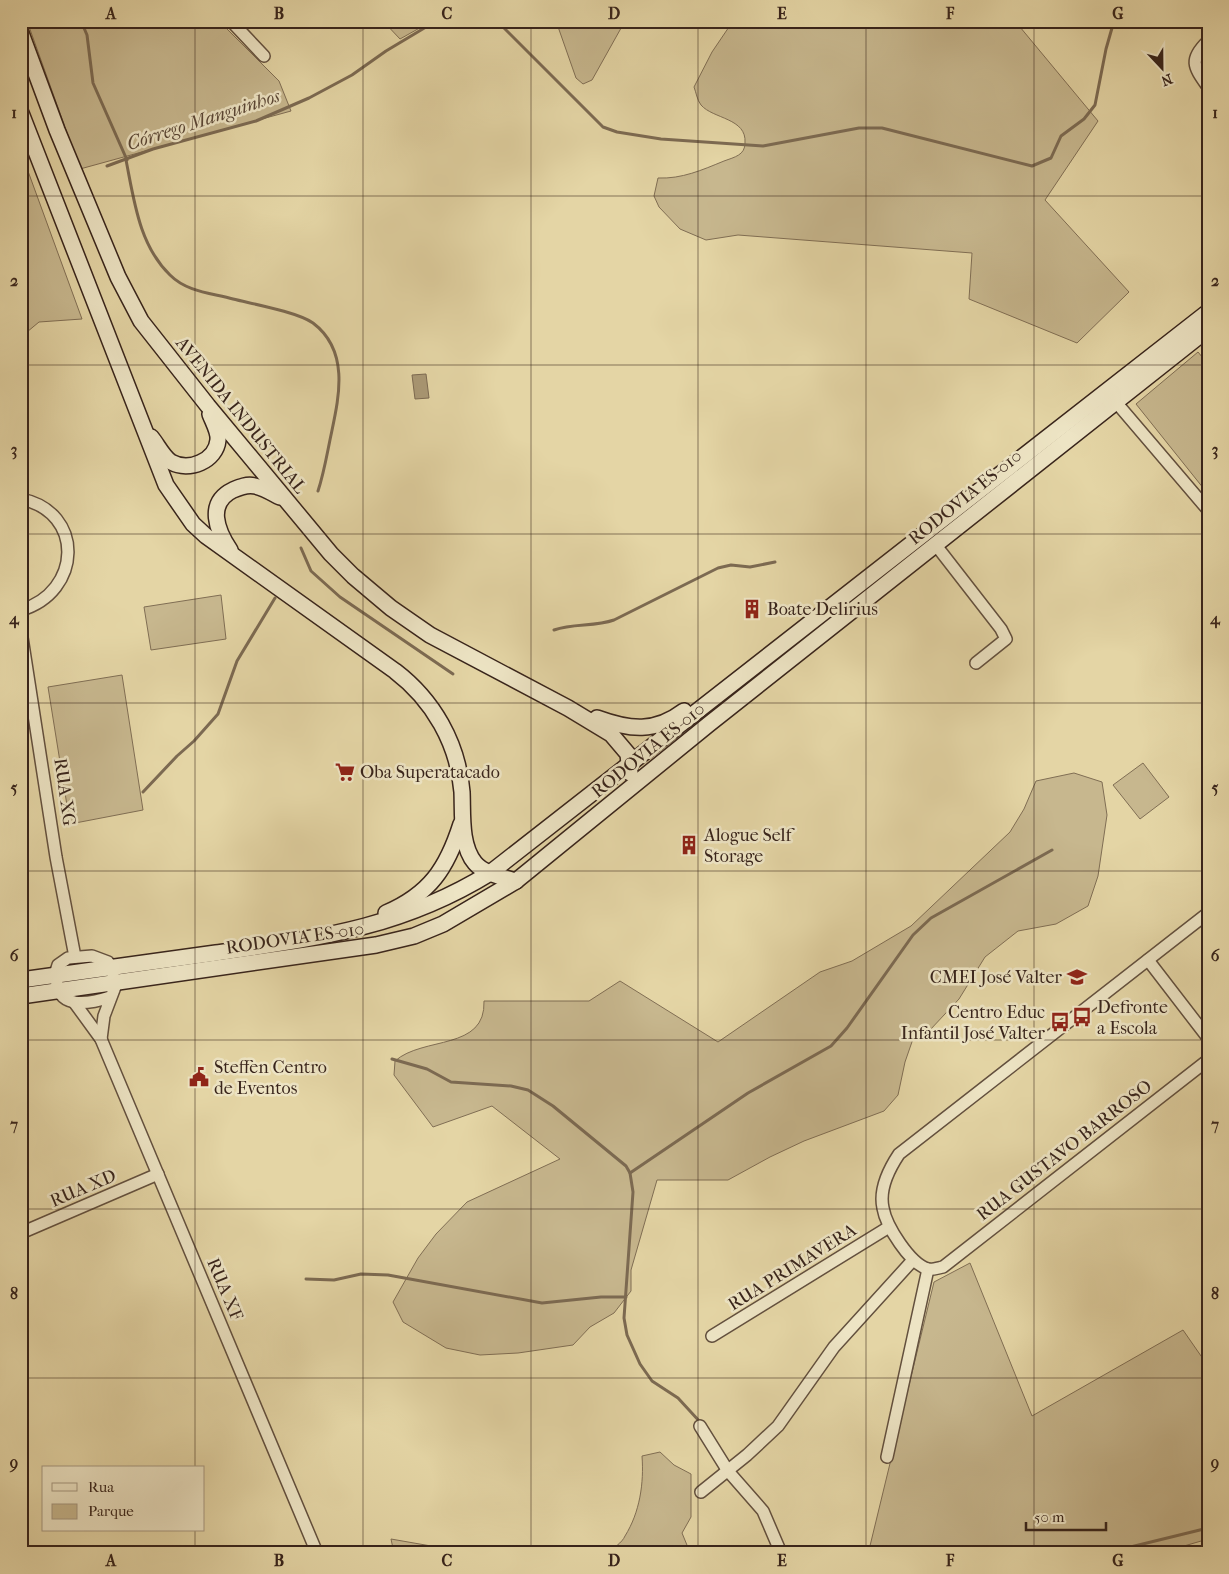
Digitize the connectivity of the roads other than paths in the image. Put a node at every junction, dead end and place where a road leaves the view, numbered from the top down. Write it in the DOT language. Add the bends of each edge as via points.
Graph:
graph roads {
  1 [pos="231,21"];
  2 [pos="21,33"];
  3 [pos="1208,41"];
  4 [pos="264,56"];
  5 [pos="1208,87"];
  6 [pos="21,113"];
  7 [pos="1208,312"];
  8 [pos="1208,329"];
  9 [pos="1109,398"];
  10 [pos="208,406"];
  11 [pos="143,426"];
  12 [pos="21,499"];
  13 [pos="288,502"];
  14 [pos="1208,510"];
  15 [pos="935,544"];
  16 [pos="234,558"];
  17 [pos="21,610"];
  18 [pos="21,632"];
  19 [pos="976,663"];
  20 [pos="745,675"];
  21 [pos="568,708"];
  22 [pos="630,764"];
  23 [pos="622,796"];
  24 [pos="463,820"];
  25 [pos="490,873"];
  26 [pos="516,881"];
  27 [pos="1208,913"];
  28 [pos="273,945"];
  29 [pos="75,957"];
  30 [pos="1148,960"];
  31 [pos="114,975"];
  32 [pos="21,980"];
  33 [pos="56,983"];
  34 [pos="21,996"];
  35 [pos="110,996"];
  36 [pos="74,1002"];
  37 [pos="1208,1038"];
  38 [pos="102,1039"];
  39 [pos="1208,1060"];
  40 [pos="158,1174"];
  41 [pos="890,1227"];
  42 [pos="21,1233"];
  43 [pos="913,1260"];
  44 [pos="928,1269"];
  45 [pos="712,1336"];
  46 [pos="700,1426"];
  47 [pos="887,1457"];
  48 [pos="728,1471"];
  49 [pos="701,1492"];
  50 [pos="317,1553"];
  51 [pos="781,1553"];
  1 -- 4 [label="street"];
  2 -- 10 [label="main road, AVENIDA INDUSTRIAL" via="118,277 141,320"];
  3 -- 5 [label="street" via="1196,52 1194,61 1196,70"];
  6 -- 11 [label="main road"];
  7 -- 9 [label="main road, RODOVIA ES-010"];
  8 -- 9 [label="main road, RODOVIA ES-010"];
  9 -- 14 [label="street"];
  9 -- 15 [label="main road, RODOVIA ES-010"];
  9 -- 20 [label="main road, RODOVIA ES-010"];
  10 -- 11 [label="main road" via="218,442 212,454 198,464 180,465 171,461"];
  10 -- 13 [label="main road, AVENIDA INDUSTRIAL"];
  11 -- 16 [label="main road" via="154,460 180,507 194,524"];
  12 -- 17 [label="street" via="32,501 48,511 60,525 67,542 68,561 62,579 51,594 36,606"];
  13 -- 16 [label="main road" via="253,485 243,486 223,497 216,506 217,528"];
  13 -- 21 [label="main road, AVENIDA INDUSTRIAL" via="353,576 391,608 430,635"];
  15 -- 19 [label="street" via="1006,639"];
  15 -- 23 [label="main road, RODOVIA ES-010"];
  16 -- 24 [label="main road" via="390,668 423,696 440,722 453,752 462,789"];
  18 -- 29 [label="street, RUA XG"];
  20 -- 21 [label="main road, AVENIDA INDUSTRIAL" via="723,681 670,722 652,727 634,728 611,723"];
  20 -- 22 [label="main road, RODOVIA ES-010"];
  21 -- 22 [label="main road, AVENIDA INDUSTRIAL" via="611,734 624,746"];
  22 -- 23 [label="main road"];
  22 -- 25 [label="main road, RODOVIA ES-010"];
  23 -- 26 [label="main road, RODOVIA ES-010"];
  24 -- 25 [label="main road" via="470,856 483,871"];
  24 -- 28 [label="main road" via="453,852 438,876 420,894 388,913 286,935"];
  25 -- 26 [label="main road"];
  25 -- 28 [label="main road, RODOVIA ES-010" via="440,901 390,921"];
  26 -- 31 [label="main road, RODOVIA ES-010" via="443,924 414,936 376,945"];
  27 -- 30 [label="street"];
  28 -- 31 [label="main road, RODOVIA ES-010"];
  29 -- 31 [label="street" via="100,958"];
  29 -- 33 [label="street" via="62,960 58,965"];
  30 -- 37 [label="street"];
  30 -- 41 [label="street" via="899,1154 889,1170 883,1196 883,1208"];
  31 -- 33 [label="main road, RODOVIA ES-010"];
  31 -- 35 [label="street, RUA XF" via="114,992"];
  32 -- 33 [label="main road, RODOVIA ES-010"];
  33 -- 34 [label="main road, RODOVIA ES-010"];
  33 -- 36 [label="street, RUA XF" via="64,998"];
  35 -- 36 [label="street"];
  35 -- 38 [label="street, RUA XF"];
  36 -- 38 [label="street, RUA XF"];
  38 -- 40 [label="street, RUA XF"];
  39 -- 44 [label="street, RUA GUSTAVO BARROSO" via="943,1267"];
  40 -- 42 [label="street, RUA XD"];
  40 -- 50 [label="street, RUA XF"];
  41 -- 43 [label="street"];
  41 -- 45 [label="street, RUA PRIMAVERA"];
  43 -- 44 [label="street"];
  43 -- 48 [label="street" via="834,1347 778,1426"];
  44 -- 47 [label="street"];
  46 -- 48 [label="street"];
  48 -- 49 [label="street"];
  48 -- 51 [label="street" via="763,1511"];
}
